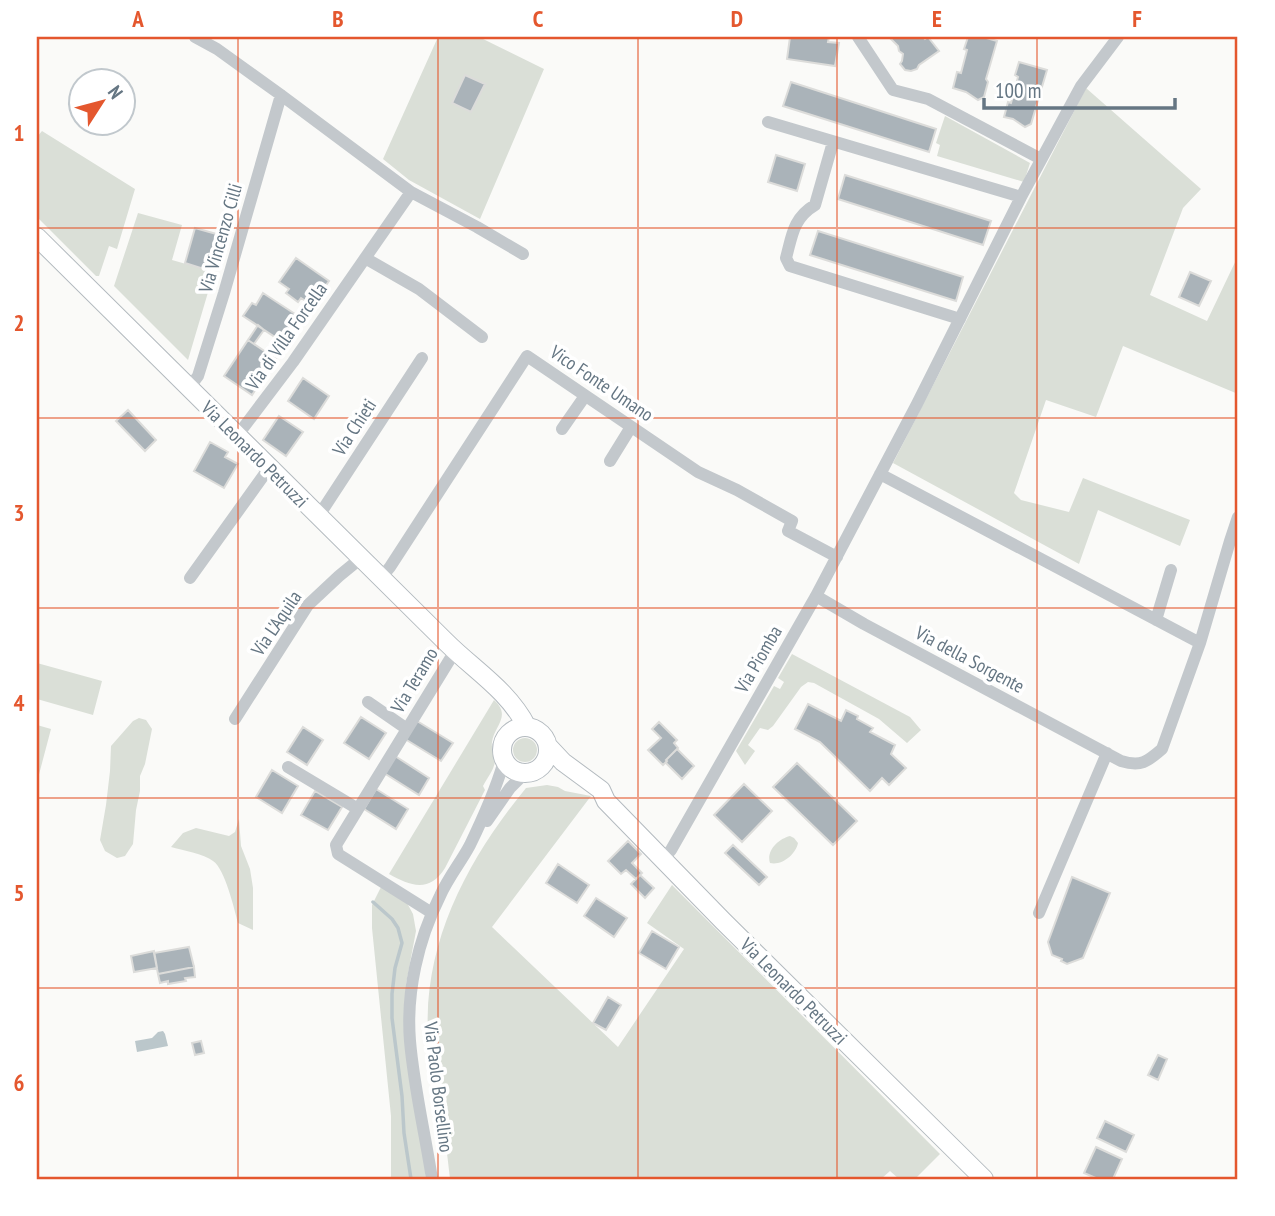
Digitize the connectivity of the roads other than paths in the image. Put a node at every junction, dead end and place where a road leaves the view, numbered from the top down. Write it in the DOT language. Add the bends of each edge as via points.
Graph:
graph roads {
  1 [pos="195,37"];
  2 [pos="858,37"];
  3 [pos="1118,37"];
  4 [pos="281,95"];
  5 [pos="768,122"];
  6 [pos="833,142"];
  7 [pos="1041,159"];
  8 [pos="411,192"];
  9 [pos="1021,197"];
  10 [pos="37,237"];
  11 [pos="523,254"];
  12 [pos="365,258"];
  13 [pos="960,319"];
  14 [pos="482,337"];
  15 [pos="422,358"];
  16 [pos="189,388"];
  17 [pos="585,396"];
  18 [pos="631,427"];
  19 [pos="562,429"];
  20 [pos="237,436"];
  21 [pos="610,461"];
  22 [pos="269,468"];
  23 [pos="880,474"];
  24 [pos="318,517"];
  25 [pos="1238,517"];
  26 [pos="837,557"];
  27 [pos="361,558"];
  28 [pos="1171,570"];
  29 [pos="190,578"];
  30 [pos="380,578"];
  31 [pos="816,596"];
  32 [pos="1156,620"];
  33 [pos="1200,643"];
  34 [pos="455,651"];
  35 [pos="475,669"];
  36 [pos="368,702"];
  37 [pos="235,719"];
  38 [pos="527,727"];
  39 [pos="407,729"];
  40 [pos="509,733"];
  41 [pos="548,746"];
  42 [pos="1107,753"];
  43 [pos="504,761"];
  44 [pos="288,767"];
  45 [pos="532,771"];
  46 [pos="606,801"];
  47 [pos="358,809"];
  48 [pos="470,844"];
  49 [pos="663,859"];
  50 [pos="432,913"];
  51 [pos="1039,913"];
  52 [pos="432,1179"];
  53 [pos="984,1179"];
  1 -- 4 [label="street"];
  2 -- 7 [label="street" via="893,90 928,99"];
  3 -- 7 [label="street, Via Piomba" via="1081,86"];
  4 -- 8 [label="street"];
  4 -- 16 [label="street, Via Vincenzo Cilli" via="206,353"];
  5 -- 6 [label="street"];
  6 -- 9 [label="street"];
  6 -- 13 [label="street" via="815,205 795,225 786,258 790,266"];
  7 -- 9 [label="street, Via Piomba"];
  8 -- 11 [label="street"];
  8 -- 12 [label="street, Via di Villa Forcella"];
  9 -- 13 [label="street, Via Piomba"];
  10 -- 16 [label="main road, Via Leonardo Petruzzi"];
  12 -- 14 [label="street" via="419,289"];
  12 -- 20 [label="street, Via di Villa Forcella"];
  13 -- 23 [label="street, Via Piomba"];
  15 -- 24 [label="street, Via Chieti"];
  16 -- 20 [label="main road, Via Leonardo Petruzzi"];
  17 -- 18 [label="street, Vico Fonte Umano"];
  17 -- 19 [label="street"];
  17 -- 30 [label="street, Vico Fonte Umano" via="527,356"];
  18 -- 21 [label="street"];
  18 -- 26 [label="street, Vico Fonte Umano" via="698,472 792,522 788,531"];
  20 -- 22 [label="main road, Via Leonardo Petruzzi"];
  22 -- 24 [label="main road, Via Leonardo Petruzzi"];
  22 -- 29 [label="street"];
  23 -- 26 [label="street, Via Piomba"];
  23 -- 32 [label="street"];
  24 -- 27 [label="main road, Via Leonardo Petruzzi"];
  25 -- 33 [label="street, Via della Sorgente"];
  26 -- 31 [label="street, Via Piomba"];
  27 -- 30 [label="main road, Via Leonardo Petruzzi"];
  27 -- 37 [label="street, Via L'Aquila" via="308,606"];
  28 -- 32 [label="street"];
  30 -- 34 [label="main road, Via Leonardo Petruzzi"];
  31 -- 42 [label="street, Via della Sorgente"];
  31 -- 49 [label="street, Via Piomba"];
  32 -- 33 [label="street"];
  33 -- 42 [label="street, Via della Sorgente" via="1162,749 1150,760 1133,764"];
  34 -- 35 [label="main road, Via Leonardo Petruzzi"];
  34 -- 39 [label="street, Via Teramo"];
  35 -- 38 [label="main road, Via Leonardo Petruzzi" via="512,702"];
  35 -- 40 [label="main road, Via Leonardo Petruzzi" via="504,708"];
  36 -- 39 [label="street, Via Teramo"];
  38 -- 40 [label="main road"];
  38 -- 41 [label="main road" via="541,733"];
  39 -- 47 [label="street, Via Teramo"];
  40 -- 43 [label="main road" via="501,749"];
  41 -- 45 [label="main road" via="547,759"];
  41 -- 46 [label="main road, Via Leonardo Petruzzi" via="601,790"];
  42 -- 51 [label="street"];
  43 -- 45 [label="main road" via="513,770"];
  43 -- 48 [label="street, Via Paolo Borsellino"];
  44 -- 47 [label="street"];
  45 -- 46 [label="main road, Via Leonardo Petruzzi" via="564,776"];
  45 -- 48 [label="street, Via Paolo Borsellino" via="510,788"];
  46 -- 49 [label="main road, Via Leonardo Petruzzi"];
  47 -- 50 [label="street, Via Teramo" via="336,845 338,854"];
  48 -- 50 [label="street, Via Paolo Borsellino"];
  49 -- 53 [label="main road, Via Leonardo Petruzzi"];
  50 -- 52 [label="street, Via Paolo Borsellino" via="422,939 410,1011 414,1077"];
}
